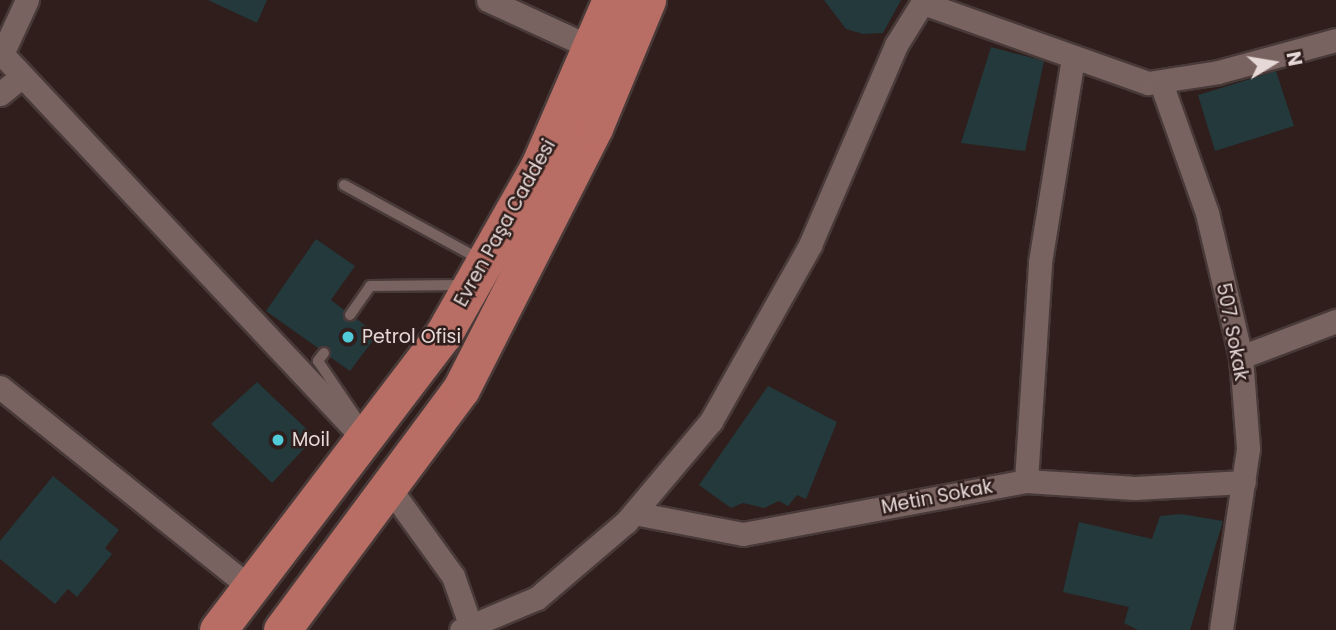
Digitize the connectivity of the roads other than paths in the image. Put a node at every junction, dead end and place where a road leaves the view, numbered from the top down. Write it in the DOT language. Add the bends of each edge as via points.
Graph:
graph roads {
  1 [pos="27,0"];
  2 [pos="488,0"];
  3 [pos="611,0"];
  4 [pos="647,0"];
  5 [pos="923,1"];
  6 [pos="1336,40"];
  7 [pos="590,47"];
  8 [pos="1,53"];
  9 [pos="1073,58"];
  10 [pos="22,76"];
  11 [pos="1160,83"];
  12 [pos="0,94"];
  13 [pos="344,185"];
  14 [pos="478,273"];
  15 [pos="350,315"];
  16 [pos="1336,321"];
  17 [pos="324,353"];
  18 [pos="1241,357"];
  19 [pos="0,387"];
  20 [pos="364,434"];
  21 [pos="1026,481"];
  22 [pos="1244,482"];
  23 [pos="388,486"];
  24 [pos="634,513"];
  25 [pos="248,586"];
  26 [pos="467,628"];
  27 [pos="218,630"];
  28 [pos="282,630"];
  29 [pos="1221,630"];
  1 -- 8 [label="street"];
  2 -- 7 [label="street"];
  3 -- 7 [label="highway, Evren Paşa Caddesi"];
  4 -- 23 [label="highway, Evren Paşa Caddesi" via="594,128 461,389"];
  5 -- 9 [label="street"];
  5 -- 24 [label="street" via="896,45 810,245 718,410"];
  6 -- 11 [label="street"];
  7 -- 14 [label="highway, Evren Paşa Caddesi" via="539,166"];
  8 -- 10 [label="street"];
  9 -- 11 [label="street"];
  9 -- 21 [label="street" via="1040,262"];
  10 -- 12 [label="street"];
  10 -- 20 [label="street"];
  11 -- 18 [label="street, 507. Sokak" via="1207,213"];
  13 -- 14 [label="lane"];
  14 -- 15 [label="lane" via="370,286"];
  14 -- 20 [label="highway, Evren Paşa Caddesi" via="443,335"];
  16 -- 18 [label="street"];
  17 -- 20 [label="lane" via="318,361"];
  18 -- 22 [label="street, 507. Sokak" via="1248,449"];
  19 -- 25 [label="street"];
  20 -- 25 [label="highway, Evren Paşa Caddesi"];
  21 -- 22 [label="street, Metin Sokak" via="1135,488"];
  21 -- 24 [label="street, Metin Sokak" via="743,534"];
  22 -- 29 [label="street, 507. Sokak"];
  23 -- 26 [label="street" via="453,576"];
  23 -- 28 [label="highway, Evren Paşa Caddesi"];
  24 -- 26 [label="street" via="537,598"];
  25 -- 27 [label="highway, Evren Paşa Caddesi"];
}
